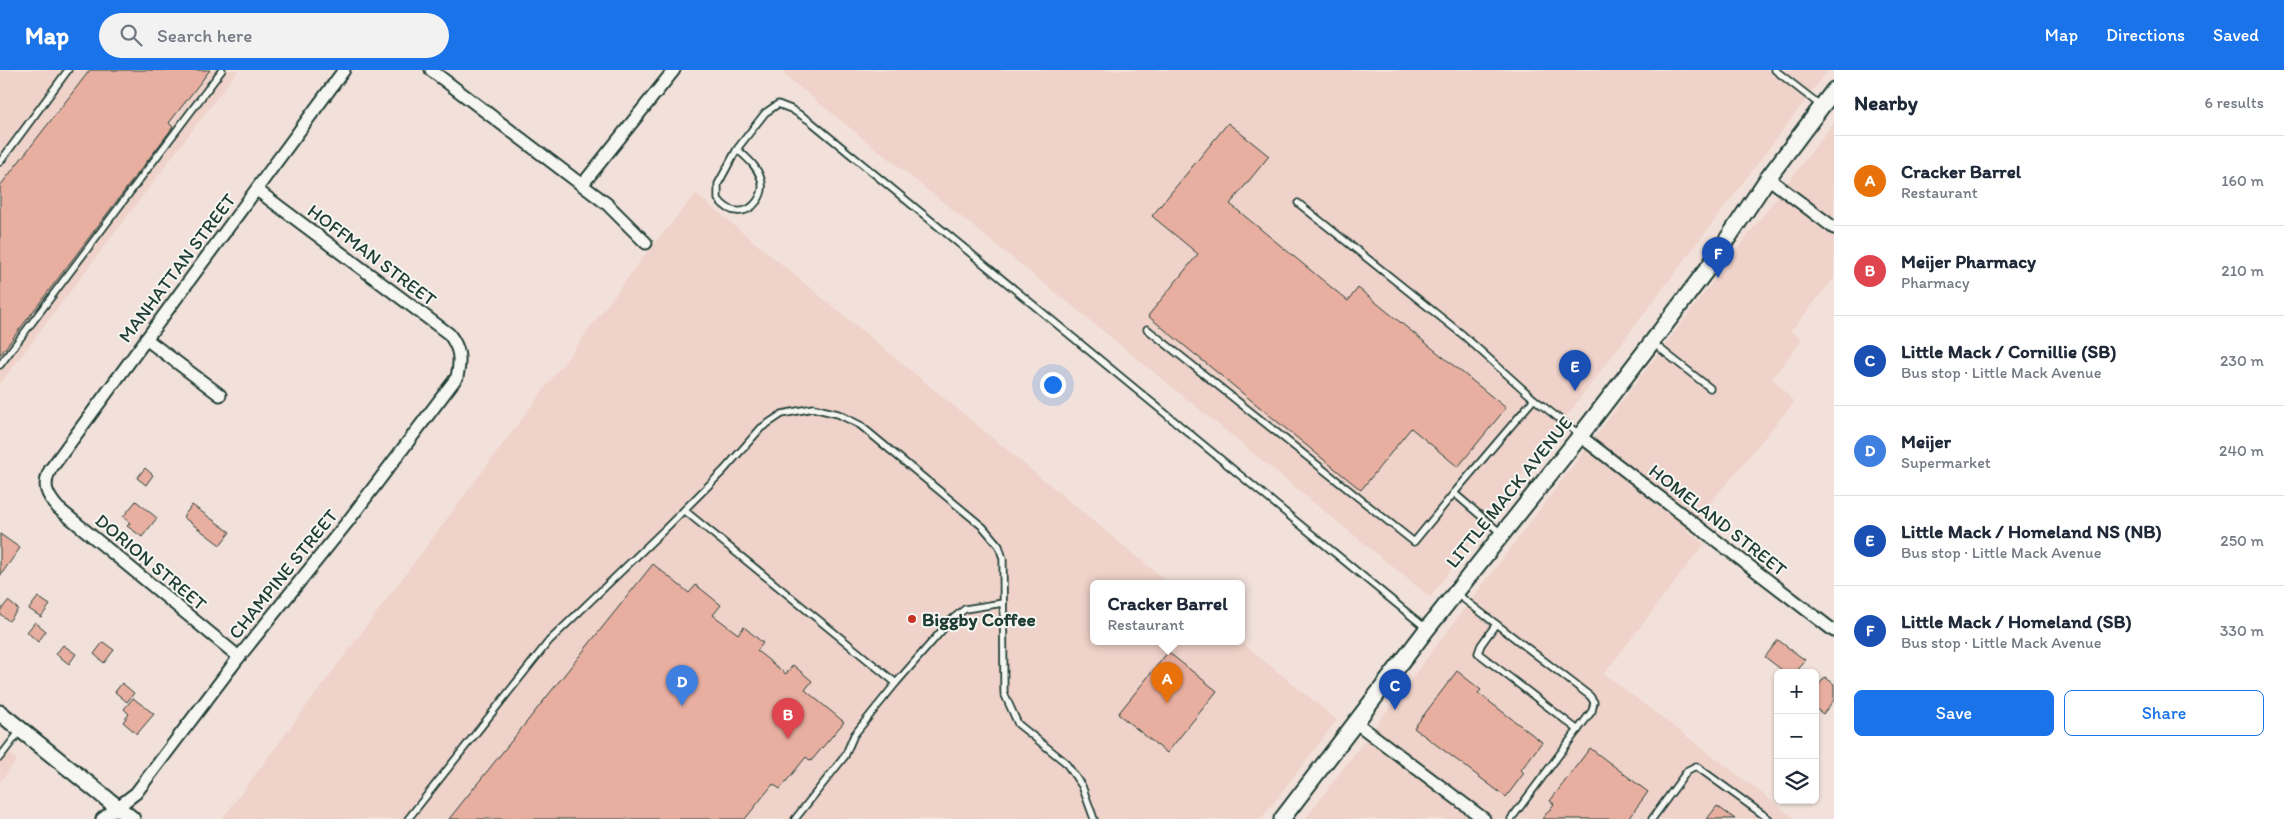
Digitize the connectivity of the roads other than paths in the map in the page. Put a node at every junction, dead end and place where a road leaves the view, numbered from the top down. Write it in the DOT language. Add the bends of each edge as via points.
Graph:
graph roads {
  1 [pos="68,70"];
  2 [pos="222,70"];
  3 [pos="344,70"];
  4 [pos="431,70"];
  5 [pos="674,70"];
  6 [pos="1775,70"];
  7 [pos="1834,90"];
  8 [pos="1822,106"];
  9 [pos="737,149"];
  10 [pos="0,162"];
  11 [pos="1768,178"];
  12 [pos="582,185"];
  13 [pos="257,190"];
  14 [pos="1298,203"];
  15 [pos="1834,228"];
  16 [pos="646,243"];
  17 [pos="1147,329"];
  18 [pos="146,339"];
  19 [pos="1652,342"];
  20 [pos="460,353"];
  21 [pos="0,365"];
  22 [pos="1710,388"];
  23 [pos="220,395"];
  24 [pos="1534,399"];
  25 [pos="1580,436"];
  26 [pos="45,490"];
  27 [pos="1454,493"];
  28 [pos="684,510"];
  29 [pos="1502,534"];
  30 [pos="1455,592"];
  31 [pos="1003,603"];
  32 [pos="1496,624"];
  33 [pos="1427,629"];
  34 [pos="1834,631"];
  35 [pos="239,657"];
  36 [pos="896,683"];
  37 [pos="0,714"];
  38 [pos="1355,722"];
  39 [pos="21,730"];
  40 [pos="1578,730"];
  41 [pos="0,757"];
  42 [pos="116,806"];
  43 [pos="102,819"];
  44 [pos="132,819"];
  45 [pos="408,819"];
  46 [pos="794,819"];
  47 [pos="1094,819"];
  48 [pos="1282,819"];
  49 [pos="1484,819"];
  50 [pos="1511,819"];
  51 [pos="1652,819"];
  52 [pos="1769,819"];
  1 -- 10 [label="lane"];
  2 -- 21 [label="lane"];
  3 -- 13 [label="street, MANHATTAN STREET"];
  4 -- 12 [label="street"];
  5 -- 12 [label="street"];
  6 -- 8 [label="lane"];
  7 -- 8 [label="main road, LITTLE MACK AVENUE"];
  8 -- 11 [label="main road, LITTLE MACK AVENUE"];
  9 -- 9 [label="lane" via="718,184 718,199 724,206 737,211 750,208 760,197 762,181 753,164"];
  9 -- 33 [label="lane" via="765,113 778,104 810,121"];
  11 -- 15 [label="street"];
  11 -- 19 [label="main road, LITTLE MACK AVENUE" via="1708,268"];
  12 -- 16 [label="street" via="624,219"];
  13 -- 18 [label="street, MANHATTAN STREET"];
  13 -- 20 [label="street, HOFFMAN STREET" via="449,334"];
  14 -- 24 [label="lane" via="1463,335"];
  17 -- 27 [label="lane" via="1414,542"];
  18 -- 23 [label="street"];
  18 -- 26 [label="street, MANHATTAN STREET" via="50,470"];
  19 -- 22 [label="lane"];
  19 -- 25 [label="main road, LITTLE MACK AVENUE"];
  20 -- 35 [label="street, CHAMPINE STREET" via="454,384"];
  24 -- 25 [label="lane"];
  24 -- 27 [label="lane"];
  25 -- 29 [label="main road, LITTLE MACK AVENUE"];
  25 -- 34 [label="street, HOMELAND STREET"];
  26 -- 35 [label="street, DORION STREET" via="58,508"];
  27 -- 29 [label="lane"];
  28 -- 31 [label="lane" via="761,428 782,414 813,408 838,414 860,425 983,527 999,546 1003,559"];
  28 -- 36 [label="lane"];
  28 -- 45 [label="lane" via="549,641"];
  29 -- 30 [label="main road, LITTLE MACK AVENUE"];
  30 -- 32 [label="lane"];
  30 -- 33 [label="main road, LITTLE MACK AVENUE"];
  31 -- 36 [label="lane" via="965,609 951,620"];
  31 -- 47 [label="lane" via="1004,694 1018,724 1065,762 1082,786"];
  32 -- 40 [label="lane" via="1590,696 1594,702 1592,711"];
  32 -- 40 [label="lane" via="1478,653"];
  33 -- 38 [label="main road, LITTLE MACK AVENUE"];
  35 -- 42 [label="street, CHAMPINE STREET" via="136,793"];
  36 -- 46 [label="lane" via="854,735 835,770"];
  37 -- 39 [label="main road"];
  38 -- 48 [label="main road, LITTLE MACK AVENUE"];
  38 -- 49 [label="street"];
  39 -- 41 [label="lane"];
  39 -- 42 [label="main road"];
  40 -- 50 [label="lane"];
  42 -- 43 [label="street, CHAMPINE STREET"];
  42 -- 44 [label="main road"];
  51 -- 52 [label="lane" via="1688,770 1696,766"];
}
